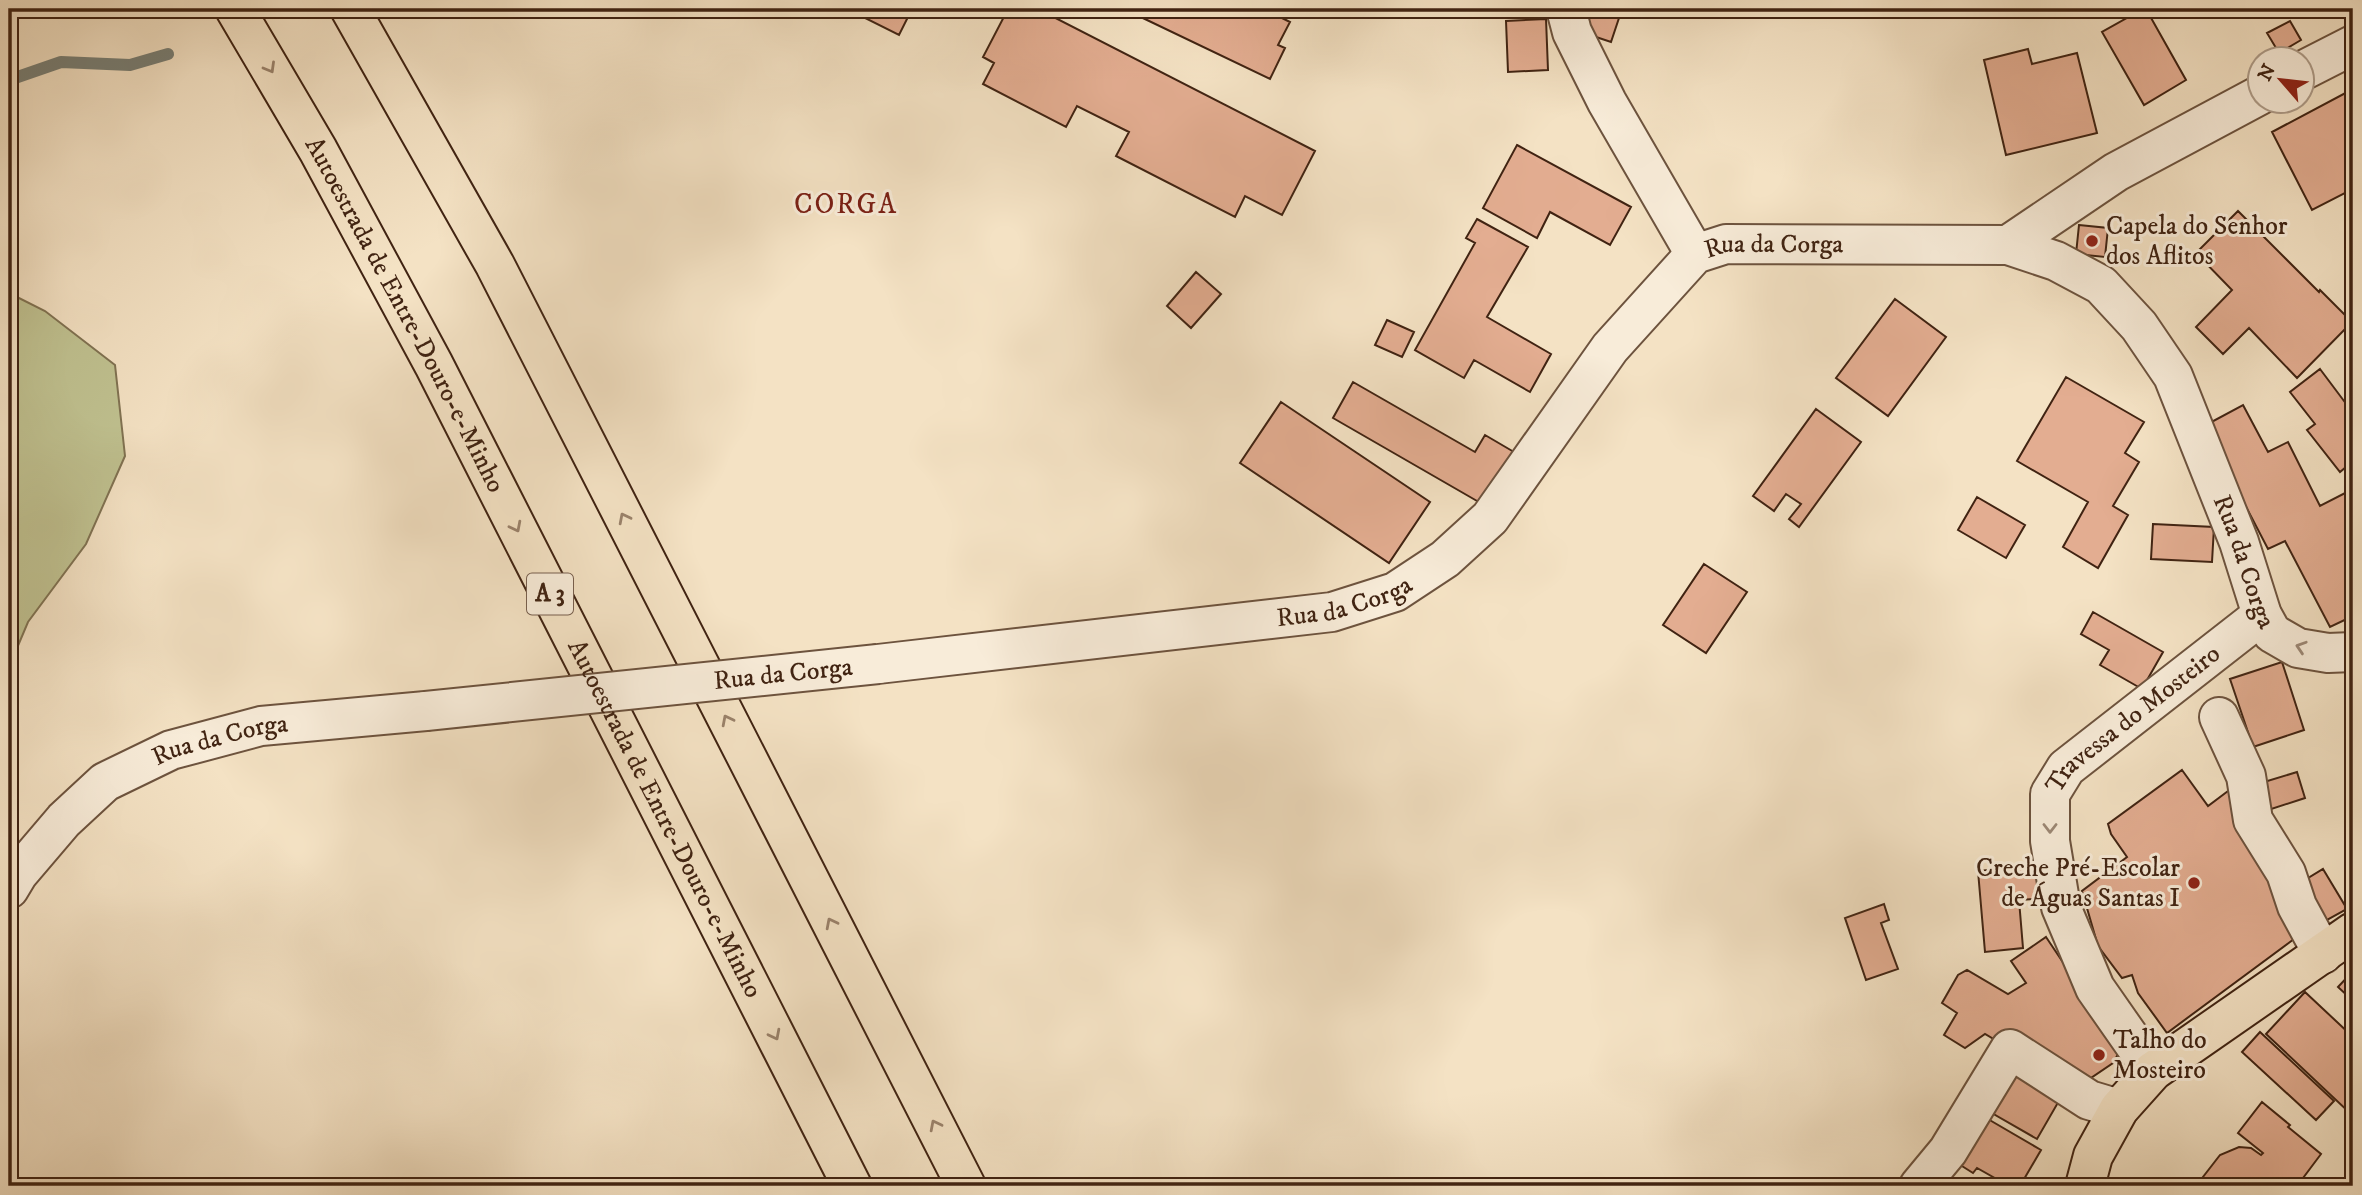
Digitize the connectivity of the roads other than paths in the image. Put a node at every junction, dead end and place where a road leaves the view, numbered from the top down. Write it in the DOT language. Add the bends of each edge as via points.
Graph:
graph roads {
  1 [pos="235,9"];
  2 [pos="350,9"];
  3 [pos="1566,9"];
  4 [pos="2353,45"];
  5 [pos="2316,64"];
  6 [pos="2246,103"];
  7 [pos="2008,245"];
  8 [pos="1695,254"];
  9 [pos="2262,615"];
  10 [pos="2353,652"];
  11 [pos="2219,717"];
  12 [pos="9,889"];
  13 [pos="2338,943"];
  14 [pos="2153,1071"];
  15 [pos="2119,1109"];
  16 [pos="852,1186"];
  17 [pos="966,1186"];
  18 [pos="1919,1186"];
  19 [pos="2085,1186"];
  1 -- 16 [label="main road, Autoestrada de Entre-Douro-e-Minho / A 3, one-way" via="318,150 434,365"];
  17 -- 2 [label="main road, one-way" via="495,265"];
  3 -- 8 [label="street" via="1572,32 1607,102"];
  4 -- 5 [label="street"];
  6 -- 7 [label="street" via="2116,173"];
  7 -- 8 [label="street, Rua da Corga" via="1726,244"];
  7 -- 9 [label="street, Rua da Corga" via="2056,261 2101,285 2139,326 2172,376 2239,542"];
  8 -- 12 [label="street, Rua da Corga, bridge" via="1610,348 1490,518 1445,559 1395,592 1332,612 878,664 261,726 171,750 105,782 64,820"];
  10 -- 9 [label="street, Rua da Corga, one-way" via="2298,648 2272,633"];
  9 -- 14 [label="street, Travessa do Mosteiro, one-way" via="2066,768 2050,794 2050,841 2061,907 2095,988"];
  11 -- 13 [label="street" via="2246,776 2253,820 2286,873 2297,905"];
  13 -- 14 [label="main road"];
  14 -- 15 [label="main road"];
  15 -- 18 [label="street" via="2090,1100 2010,1049 1948,1151"];
  15 -- 19 [label="main road" via="2092,1156"];
}
